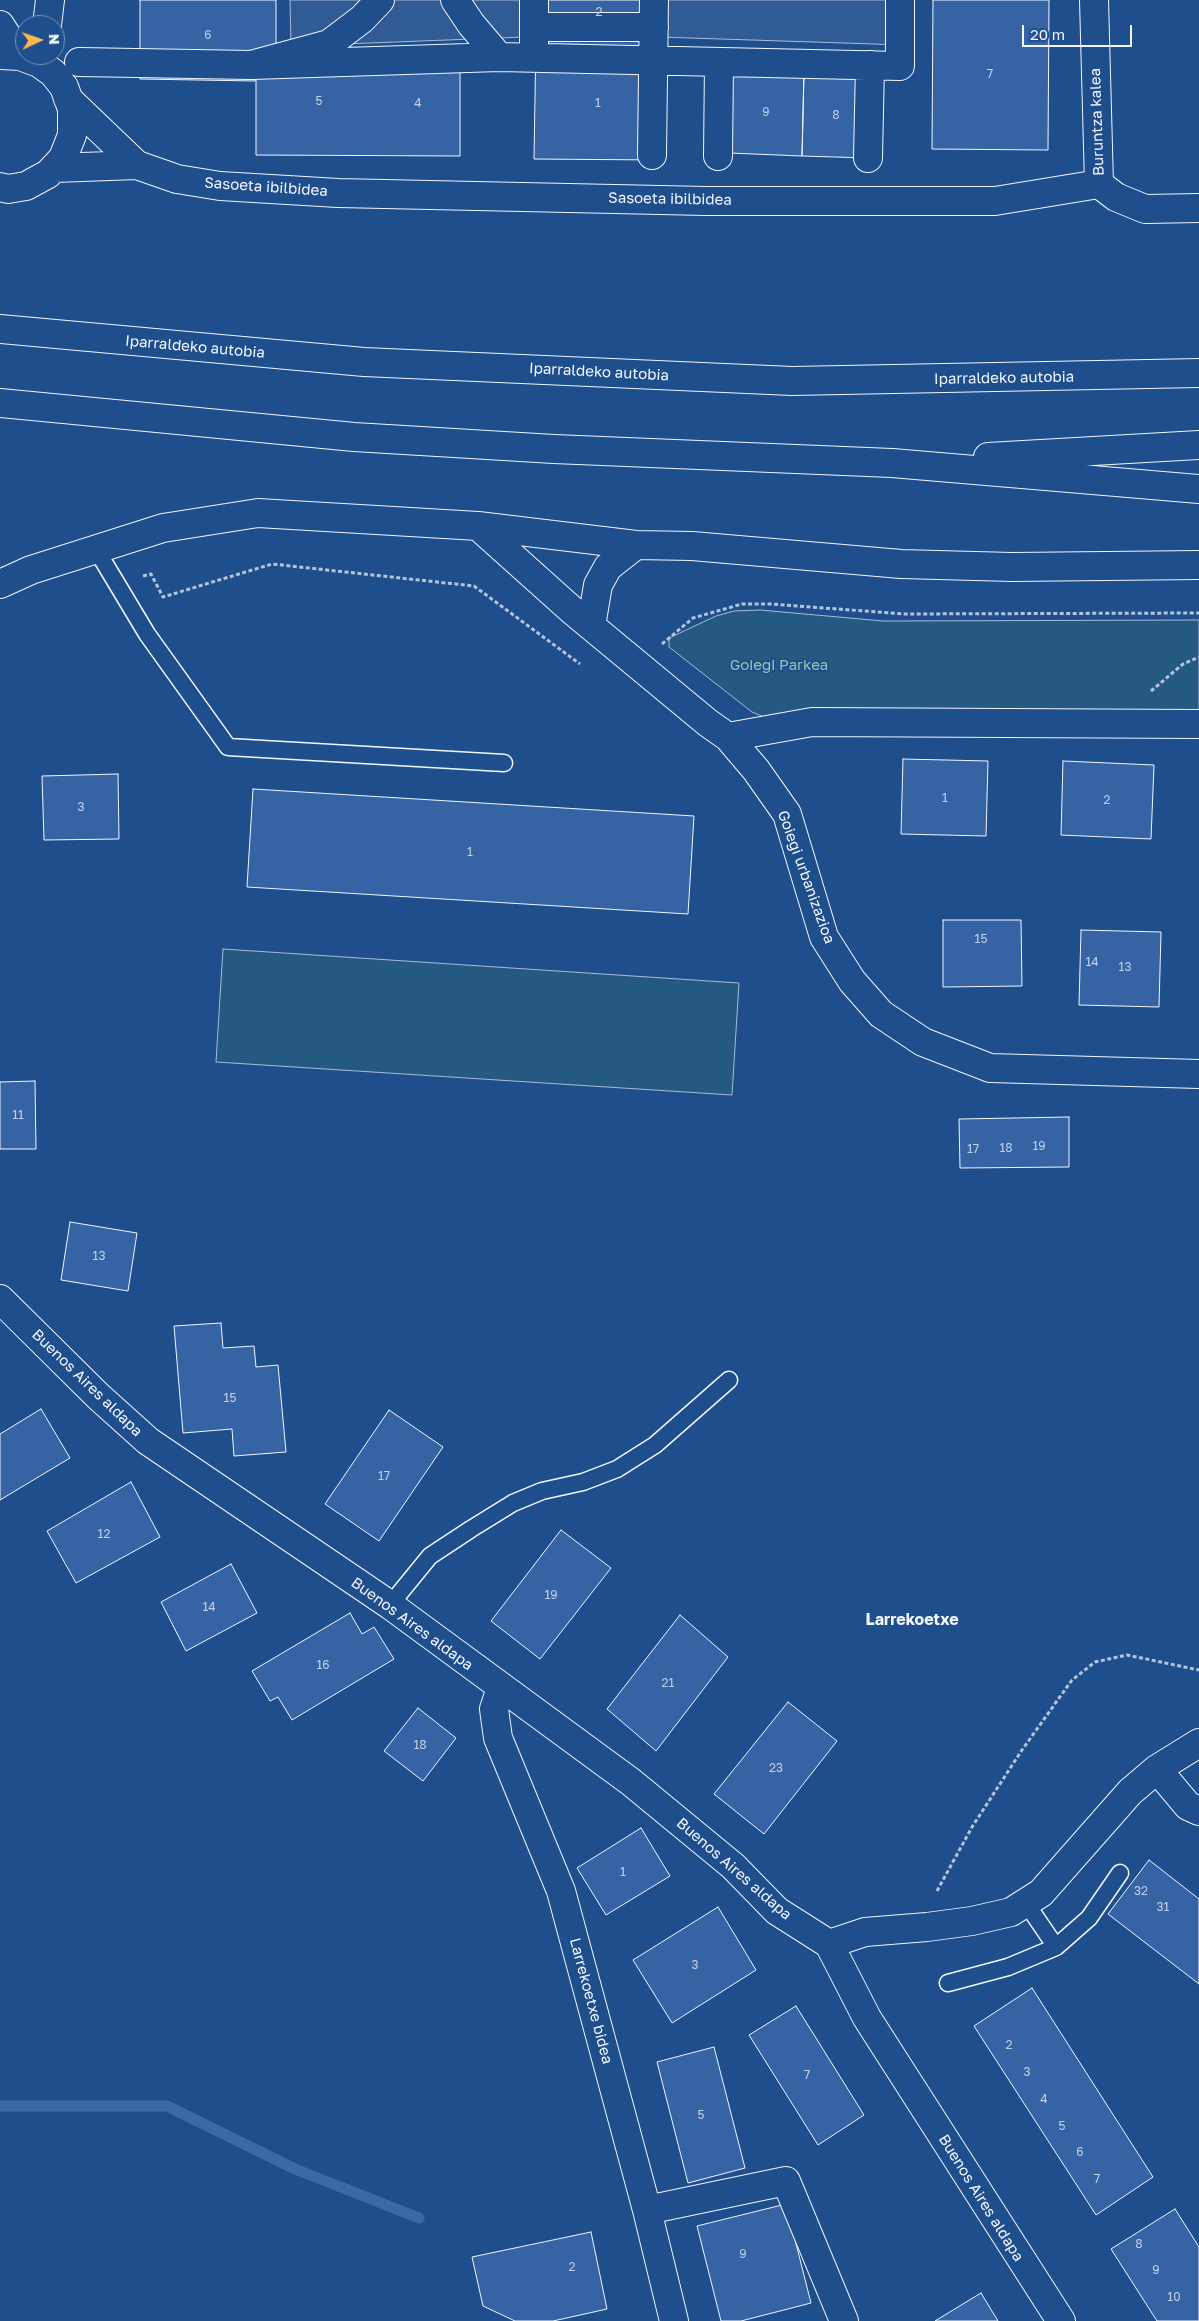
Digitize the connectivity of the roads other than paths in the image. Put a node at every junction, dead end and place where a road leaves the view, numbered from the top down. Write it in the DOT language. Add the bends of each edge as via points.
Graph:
graph roads {
  1 [pos="50,0"];
  2 [pos="380,0"];
  3 [pos="455,0"];
  4 [pos="534,0"];
  5 [pos="654,0"];
  6 [pos="900,0"];
  7 [pos="1094,0"];
  8 [pos="48,15"];
  9 [pos="0,25"];
  10 [pos="534,27"];
  11 [pos="654,27"];
  12 [pos="15,44"];
  13 [pos="499,57"];
  14 [pos="534,58"];
  15 [pos="654,61"];
  16 [pos="79,62"];
  17 [pos="719,62"];
  18 [pos="39,65"];
  19 [pos="252,65"];
  20 [pos="870,65"];
  21 [pos="68,99"];
  22 [pos="652,155"];
  23 [pos="718,156"];
  24 [pos="868,158"];
  25 [pos="137,165"];
  26 [pos="54,168"];
  27 [pos="1099,184"];
  28 [pos="3,189"];
  29 [pos="1199,208"];
  30 [pos="0,329"];
  31 [pos="1199,373"];
  32 [pos="0,403"];
  33 [pos="1199,445"];
  34 [pos="892,463"];
  35 [pos="1199,489"];
  36 [pos="478,526"];
  37 [pos="636,545"];
  38 [pos="96,549"];
  39 [pos="1199,566"];
  40 [pos="0,584"];
  41 [pos="591,626"];
  42 [pos="1199,724"];
  43 [pos="728,737"];
  44 [pos="504,763"];
  45 [pos="1199,1074"];
  46 [pos="0,1299"];
  47 [pos="729,1380"];
  48 [pos="390,1605"];
  49 [pos="500,1688"];
  50 [pos="1199,1743"];
  51 [pos="1157,1769"];
  52 [pos="1199,1811"];
  53 [pos="1120,1873"];
  54 [pos="1026,1903"];
  55 [pos="829,1944"];
  56 [pos="1056,1947"];
  57 [pos="948,1984"];
  58 [pos="647,2210"];
  59 [pos="674,2321"];
  60 [pos="844,2321"];
  61 [pos="1061,2321"];
  1 -- 8 [label="main road"];
  2 -- 19 [label="main road" via="362,19 329,44"];
  3 -- 13 [label="main road"];
  4 -- 10 [label="main road"];
  5 -- 11 [label="main road"];
  6 -- 20 [label="main road" via="900,66"];
  7 -- 27 [label="main road, Buruntza kalea"];
  9 -- 12 [label="main road"];
  10 -- 11 [label="main road"];
  10 -- 14 [label="main road"];
  11 -- 15 [label="main road"];
  13 -- 14 [label="main road"];
  13 -- 19 [label="main road"];
  14 -- 15 [label="main road"];
  15 -- 17 [label="main road"];
  15 -- 22 [label="main road"];
  16 -- 19 [label="main road"];
  17 -- 20 [label="main road"];
  17 -- 23 [label="main road"];
  18 -- 21 [label="main road" via="53,73"];
  20 -- 24 [label="main road"];
  21 -- 25 [label="main road, Sasoeta ibilbidea"];
  21 -- 26 [label="main road" via="72,109 72,135 63,158"];
  25 -- 26 [label="main road, Sasoeta ibilbidea"];
  25 -- 27 [label="main road, Sasoeta ibilbidea" via="177,179 220,186 338,193 666,200 995,202"];
  26 -- 28 [label="main road" via="26,186"];
  27 -- 29 [label="main road" via="1116,197 1145,209"];
  30 -- 31 [label="main road, Iparraldeko autobia" via="364,362 792,381"];
  32 -- 34 [label="main road" via="354,437"];
  33 -- 34 [label="main road"];
  34 -- 35 [label="main road"];
  36 -- 37 [label="main road"];
  36 -- 38 [label="main road" via="258,513 163,528"];
  36 -- 41 [label="main road, Goiegi urbanizazioa"];
  37 -- 39 [label="main road" via="692,546 901,564"];
  37 -- 41 [label="main road" via="608,567 598,584"];
  38 -- 40 [label="main road" via="31,570"];
  38 -- 44 [label="lane" via="147,634 228,747"];
  41 -- 43 [label="main road, Goiegi urbanizazioa"];
  42 -- 43 [label="main road" via="812,722"];
  43 -- 45 [label="main road, Goiegi urbanizazioa" via="787,814 824,937 852,981 881,1014 923,1042 990,1068"];
  46 -- 48 [label="main road, Buenos Aires aldapa" via="148,1441"];
  47 -- 48 [label="lane" via="655,1445 617,1469 583,1482 542,1491 513,1503 471,1528 430,1556"];
  48 -- 49 [label="main road, Buenos Aires aldapa"];
  49 -- 55 [label="main road, Buenos Aires aldapa" via="631,1782 733,1866 777,1912"];
  49 -- 58 [label="main road, Larrekoetxe bidea" via="494,1709 498,1738 561,1892"];
  50 -- 51 [label="main road"];
  51 -- 52 [label="main road" via="1188,1806"];
  51 -- 54 [label="main road" via="1130,1792 1041,1893"];
  53 -- 56 [label="lane" via="1089,1918"];
  54 -- 55 [label="main road" via="1011,1912 972,1921 865,1932"];
  54 -- 56 [label="lane"];
  55 -- 61 [label="main road, Buenos Aires aldapa" via="867,2018"];
  56 -- 57 [label="lane" via="1008,1967"];
  58 -- 59 [label="main road, Larrekoetxe bidea"];
  58 -- 60 [label="main road" via="786,2181"];
}
